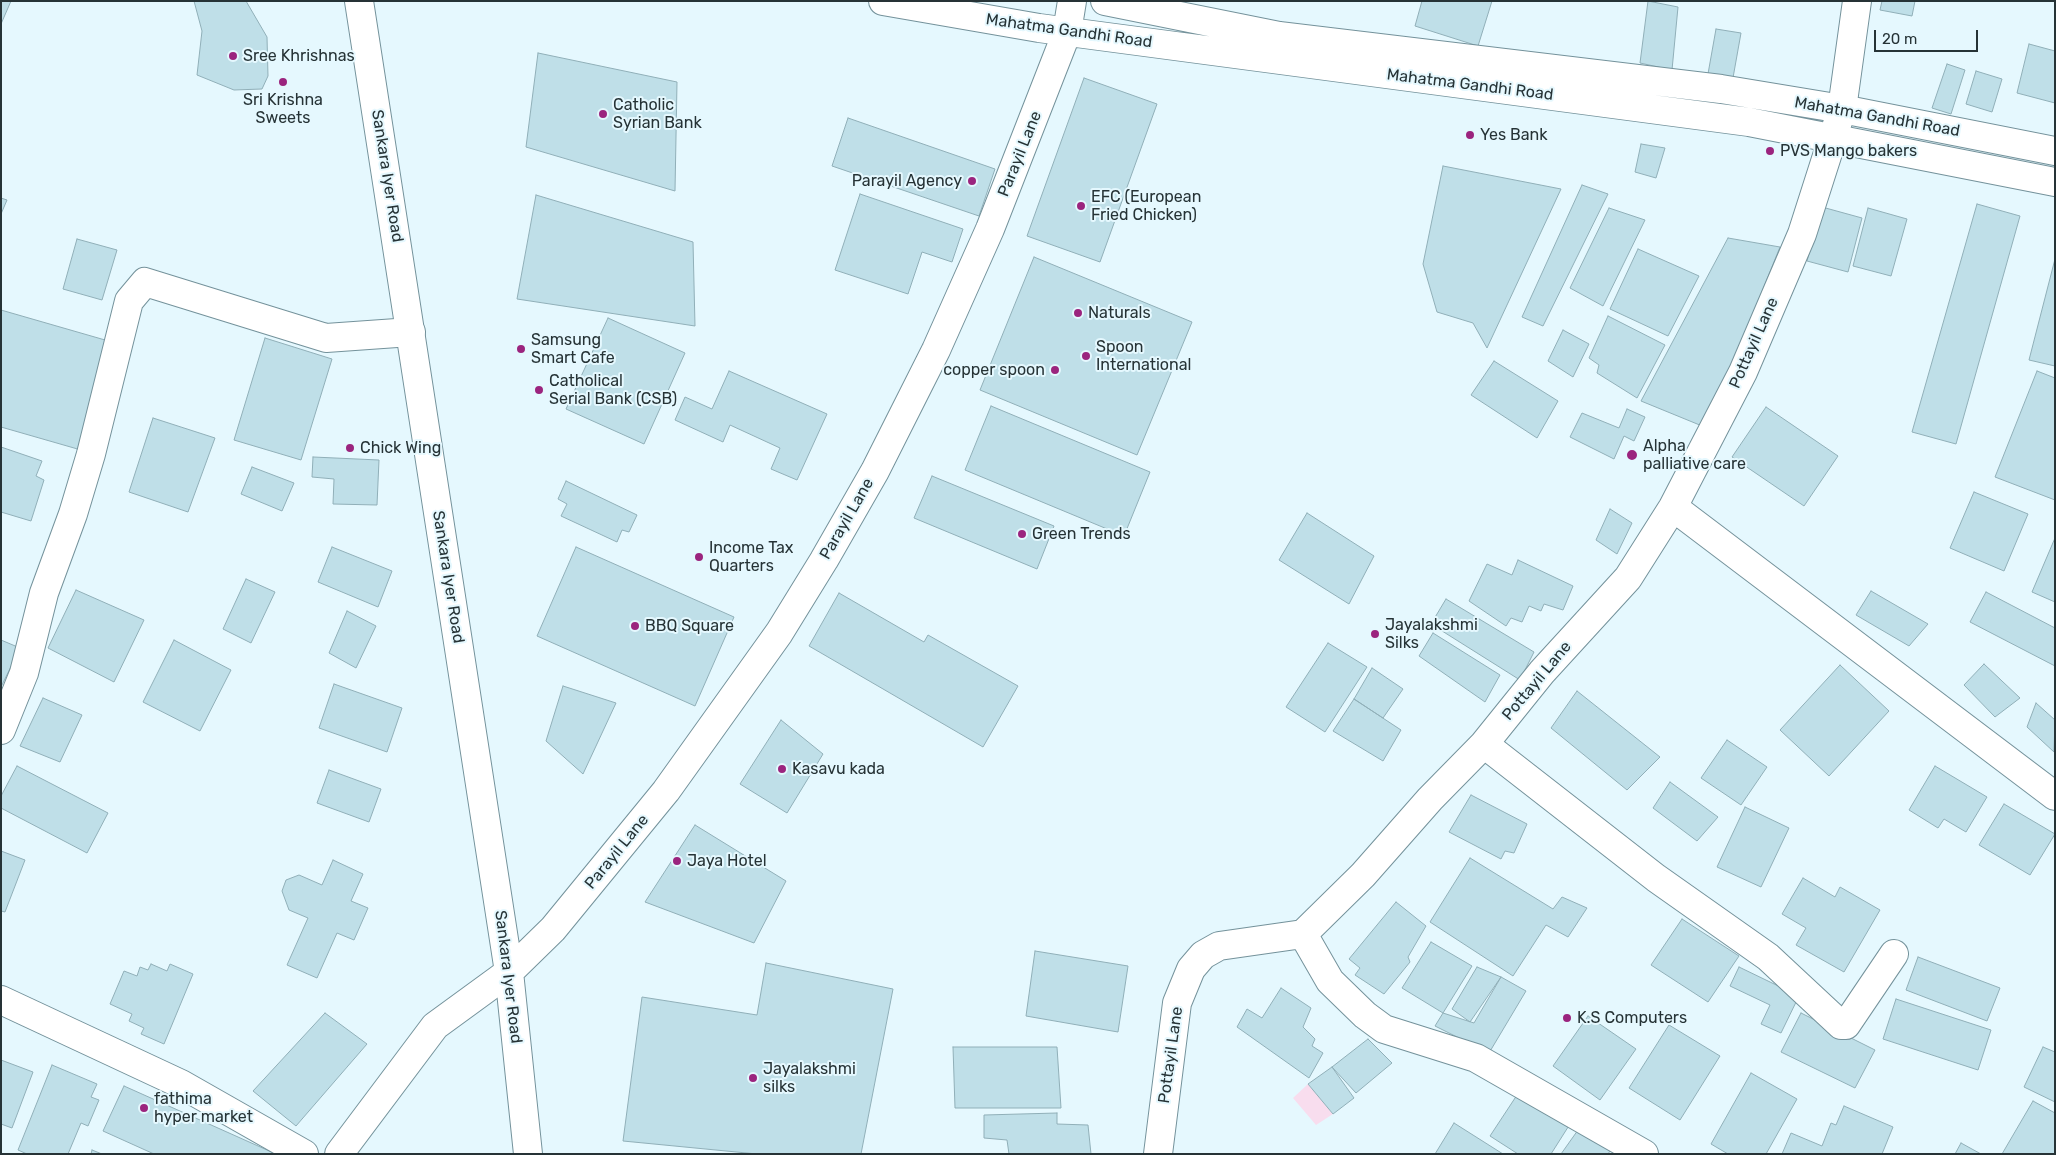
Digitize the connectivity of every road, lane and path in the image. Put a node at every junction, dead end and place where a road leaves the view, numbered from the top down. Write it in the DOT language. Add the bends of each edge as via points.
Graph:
graph roads {
  1 [pos="359,1"];
  2 [pos="883,1"];
  3 [pos="1072,1"];
  4 [pos="1105,1"];
  5 [pos="1858,1"];
  6 [pos="1067,32"];
  7 [pos="1842,109"];
  8 [pos="1832,138"];
  9 [pos="2055,151"];
  10 [pos="2055,182"];
  11 [pos="411,332"];
  12 [pos="1673,507"];
  13 [pos="1,730"];
  14 [pos="1484,744"];
  15 [pos="2055,796"];
  16 [pos="1303,934"];
  17 [pos="1894,954"];
  18 [pos="509,972"];
  19 [pos="1,1000"];
  20 [pos="304,1154"];
  21 [pos="339,1154"];
  22 [pos="528,1154"];
  23 [pos="1158,1154"];
  24 [pos="1644,1154"];
  1 -- 11 [label="main road, Sankara Iyer Road"];
  2 -- 6 [label="main road, Mahatma Gandhi Road"];
  3 -- 6 [label="main road, Parayil Lane"];
  4 -- 7 [label="main road, Mahatma Gandhi Road" via="1279,36 1721,89"];
  5 -- 7 [label="main road, Pottayil Lane"];
  6 -- 8 [label="main road, Mahatma Gandhi Road" via="1740,120"];
  6 -- 18 [label="main road, Parayil Lane" via="990,230 936,350 875,470 824,560 779,633 666,791 554,929"];
  7 -- 8 [label="main road, Pottayil Lane"];
  7 -- 9 [label="main road, Mahatma Gandhi Road"];
  8 -- 10 [label="main road, Mahatma Gandhi Road"];
  8 -- 12 [label="main road, Pottayil Lane" via="1802,234 1743,372"];
  11 -- 13 [label="main road" via="326,338 145,282 129,301 89,462 44,593 24,673"];
  11 -- 18 [label="main road, Sankara Iyer Road"];
  12 -- 14 [label="main road, Pottayil Lane" via="1628,578 1542,672"];
  12 -- 15 [label="main road"];
  14 -- 16 [label="main road, Pottayil Lane"];
  14 -- 17 [label="main road" via="1656,878 1768,957 1841,1025 1846,1025"];
  16 -- 23 [label="main road, Pottayil Lane" via="1219,946 1203,955 1191,969 1177,1003"];
  16 -- 24 [label="main road" via="1330,980 1384,1029 1476,1058"];
  18 -- 21 [label="main road, Parayil Lane" via="435,1026"];
  18 -- 22 [label="main road, Sankara Iyer Road"];
  19 -- 20 [label="main road" via="181,1084"];
}
